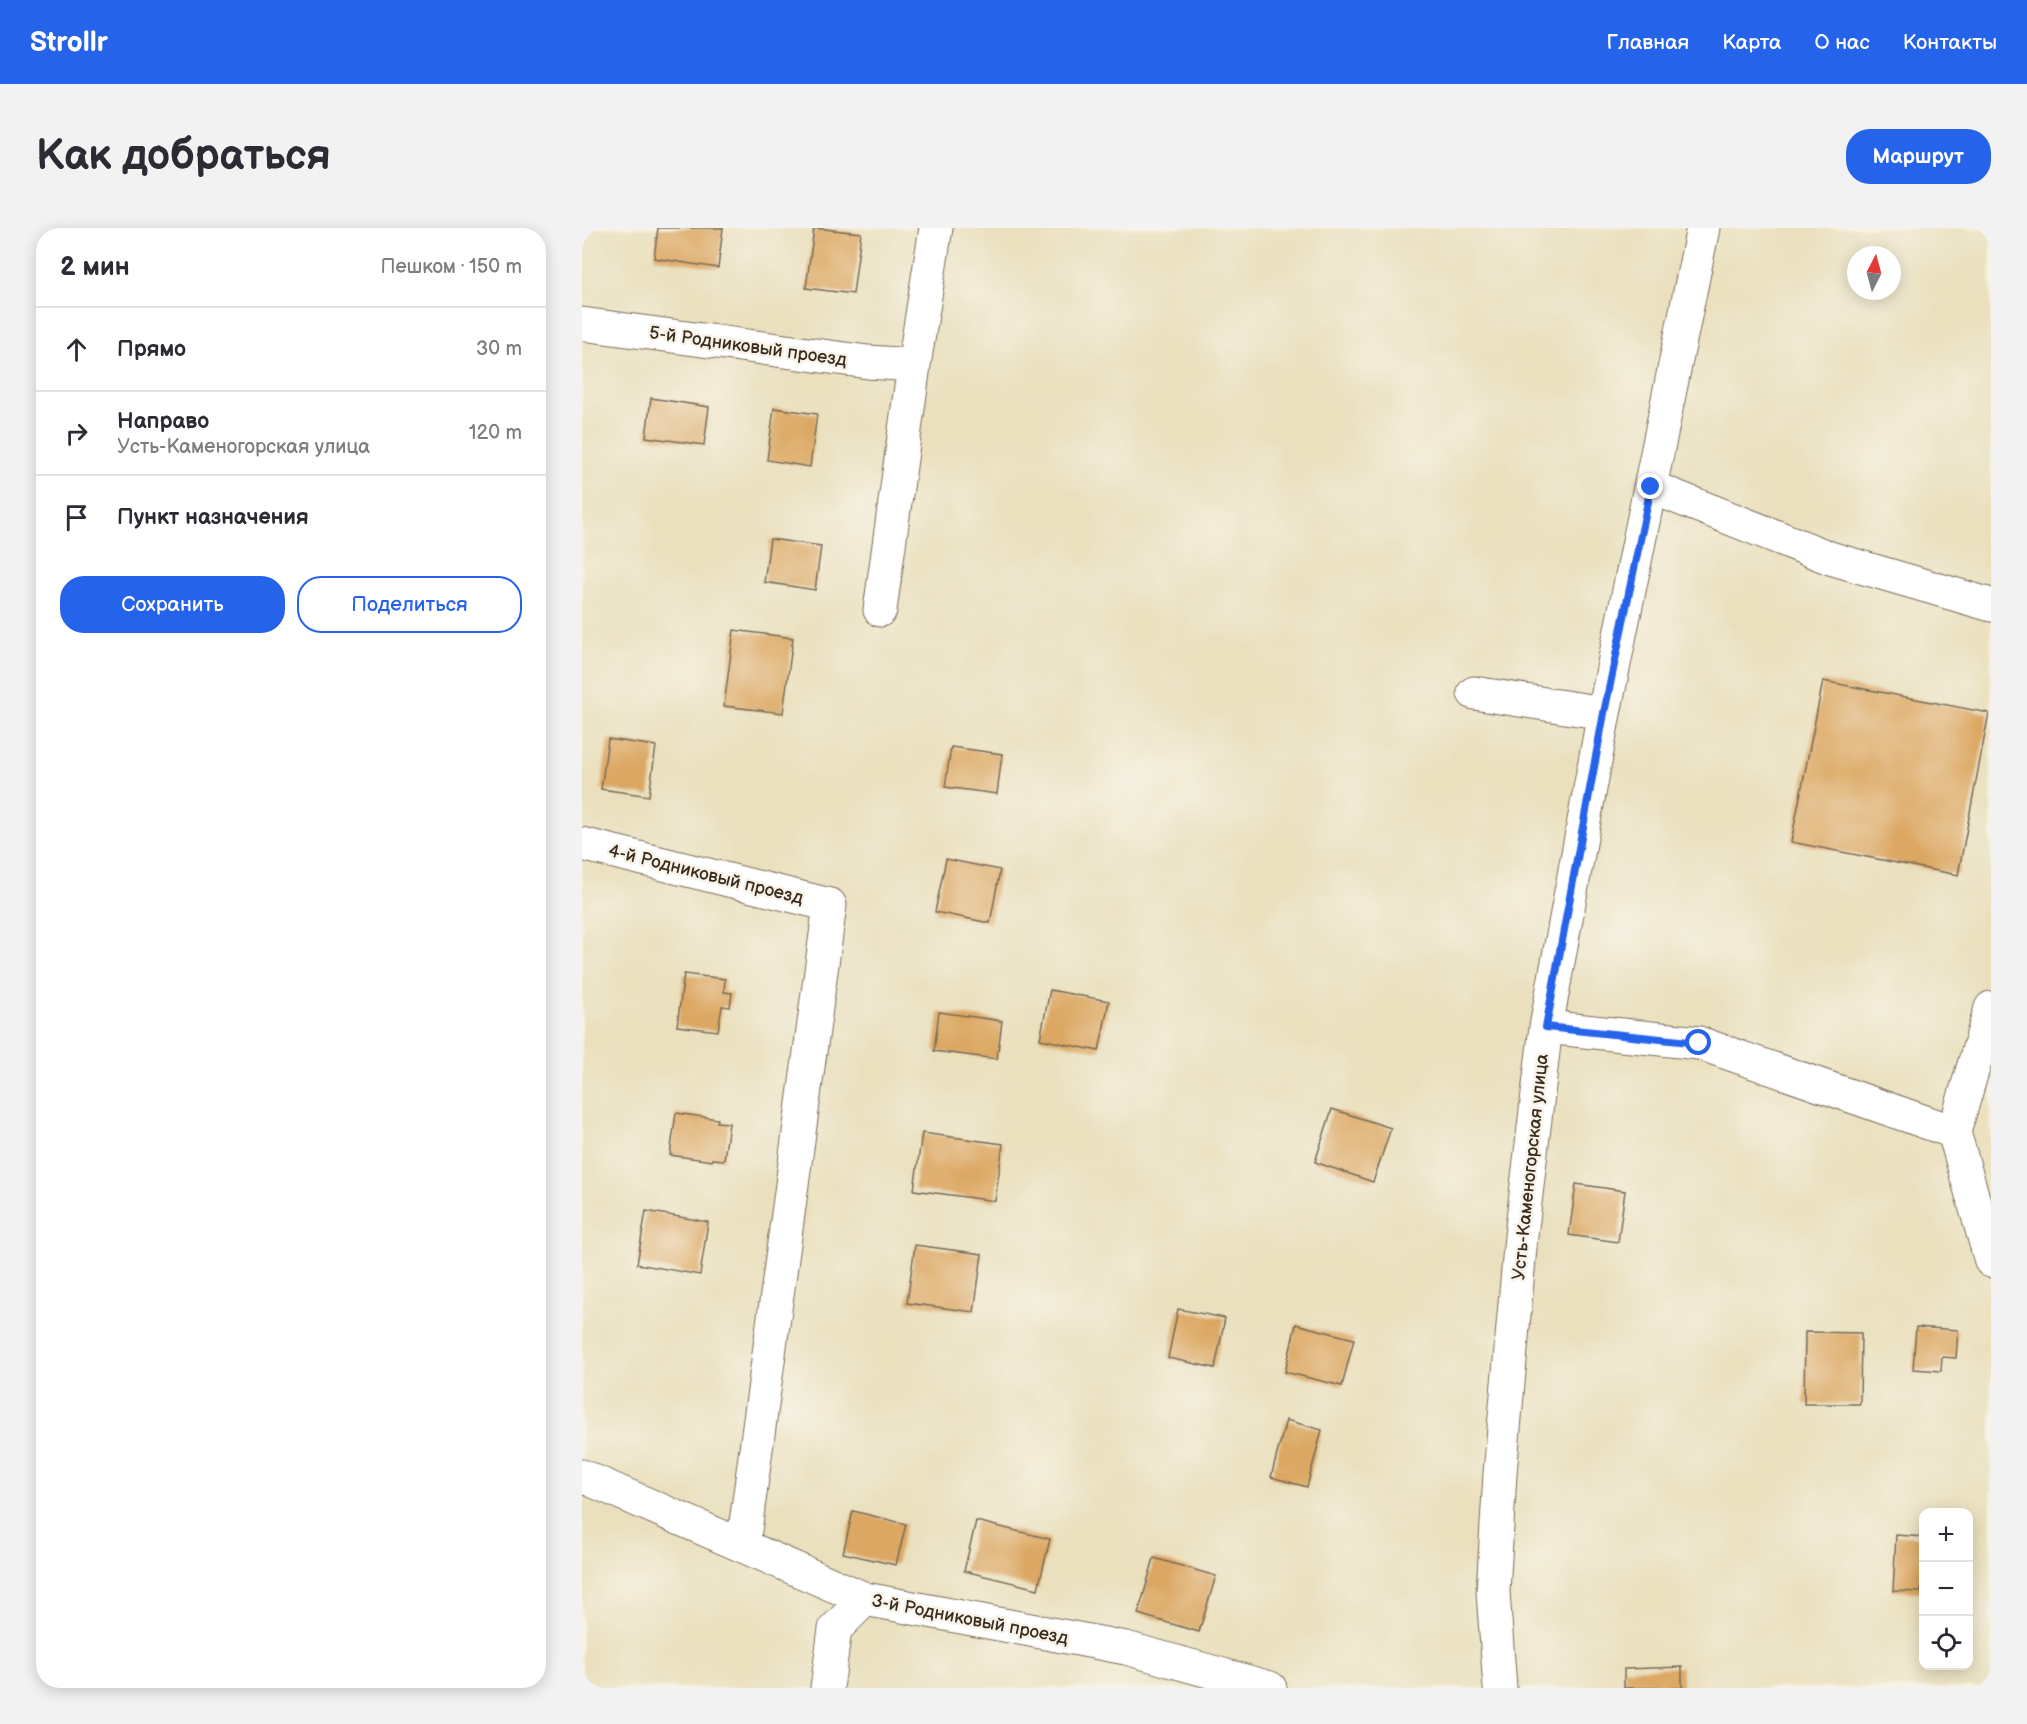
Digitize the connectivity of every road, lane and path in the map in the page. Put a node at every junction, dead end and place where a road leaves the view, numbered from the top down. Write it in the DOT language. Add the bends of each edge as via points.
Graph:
graph roads {
  1 [pos="936,228"];
  2 [pos="1703,228"];
  3 [pos="582,324"];
  4 [pos="914,365"];
  5 [pos="1651,487"];
  6 [pos="1991,605"];
  7 [pos="880,610"];
  8 [pos="1474,693"];
  9 [pos="1604,713"];
  10 [pos="582,844"];
  11 [pos="1991,1008"];
  12 [pos="1546,1027"];
  13 [pos="1954,1132"];
  14 [pos="1991,1261"];
  15 [pos="582,1476"];
  16 [pos="743,1545"];
  17 [pos="865,1599"];
  18 [pos="1497,1687"];
  19 [pos="827,1688"];
  20 [pos="1270,1688"];
  1 -- 4 [label="street"];
  2 -- 5 [label="street, Усть-Каменогорская улица"];
  3 -- 4 [label="street, 5-й Родниковый проезд"];
  4 -- 7 [label="street"];
  5 -- 6 [label="street" via="1830,558"];
  5 -- 9 [label="street, Усть-Каменогорская улица"];
  8 -- 9 [label="street"];
  9 -- 12 [label="street, Усть-Каменогорская улица"];
  10 -- 16 [label="street, 4-й Родниковый проезд" via="830,905"];
  11 -- 13 [label="street"];
  12 -- 13 [label="street" via="1699,1043"];
  12 -- 18 [label="street, Усть-Каменогорская улица" via="1521,1236 1500,1474 1493,1592"];
  13 -- 14 [label="street"];
  15 -- 16 [label="street, 3-й Родниковый проезд"];
  16 -- 17 [label="street, 3-й Родниковый проезд"];
  17 -- 19 [label="street" via="835,1629"];
  17 -- 20 [label="street, 3-й Родниковый проезд" via="1126,1648"];
}
